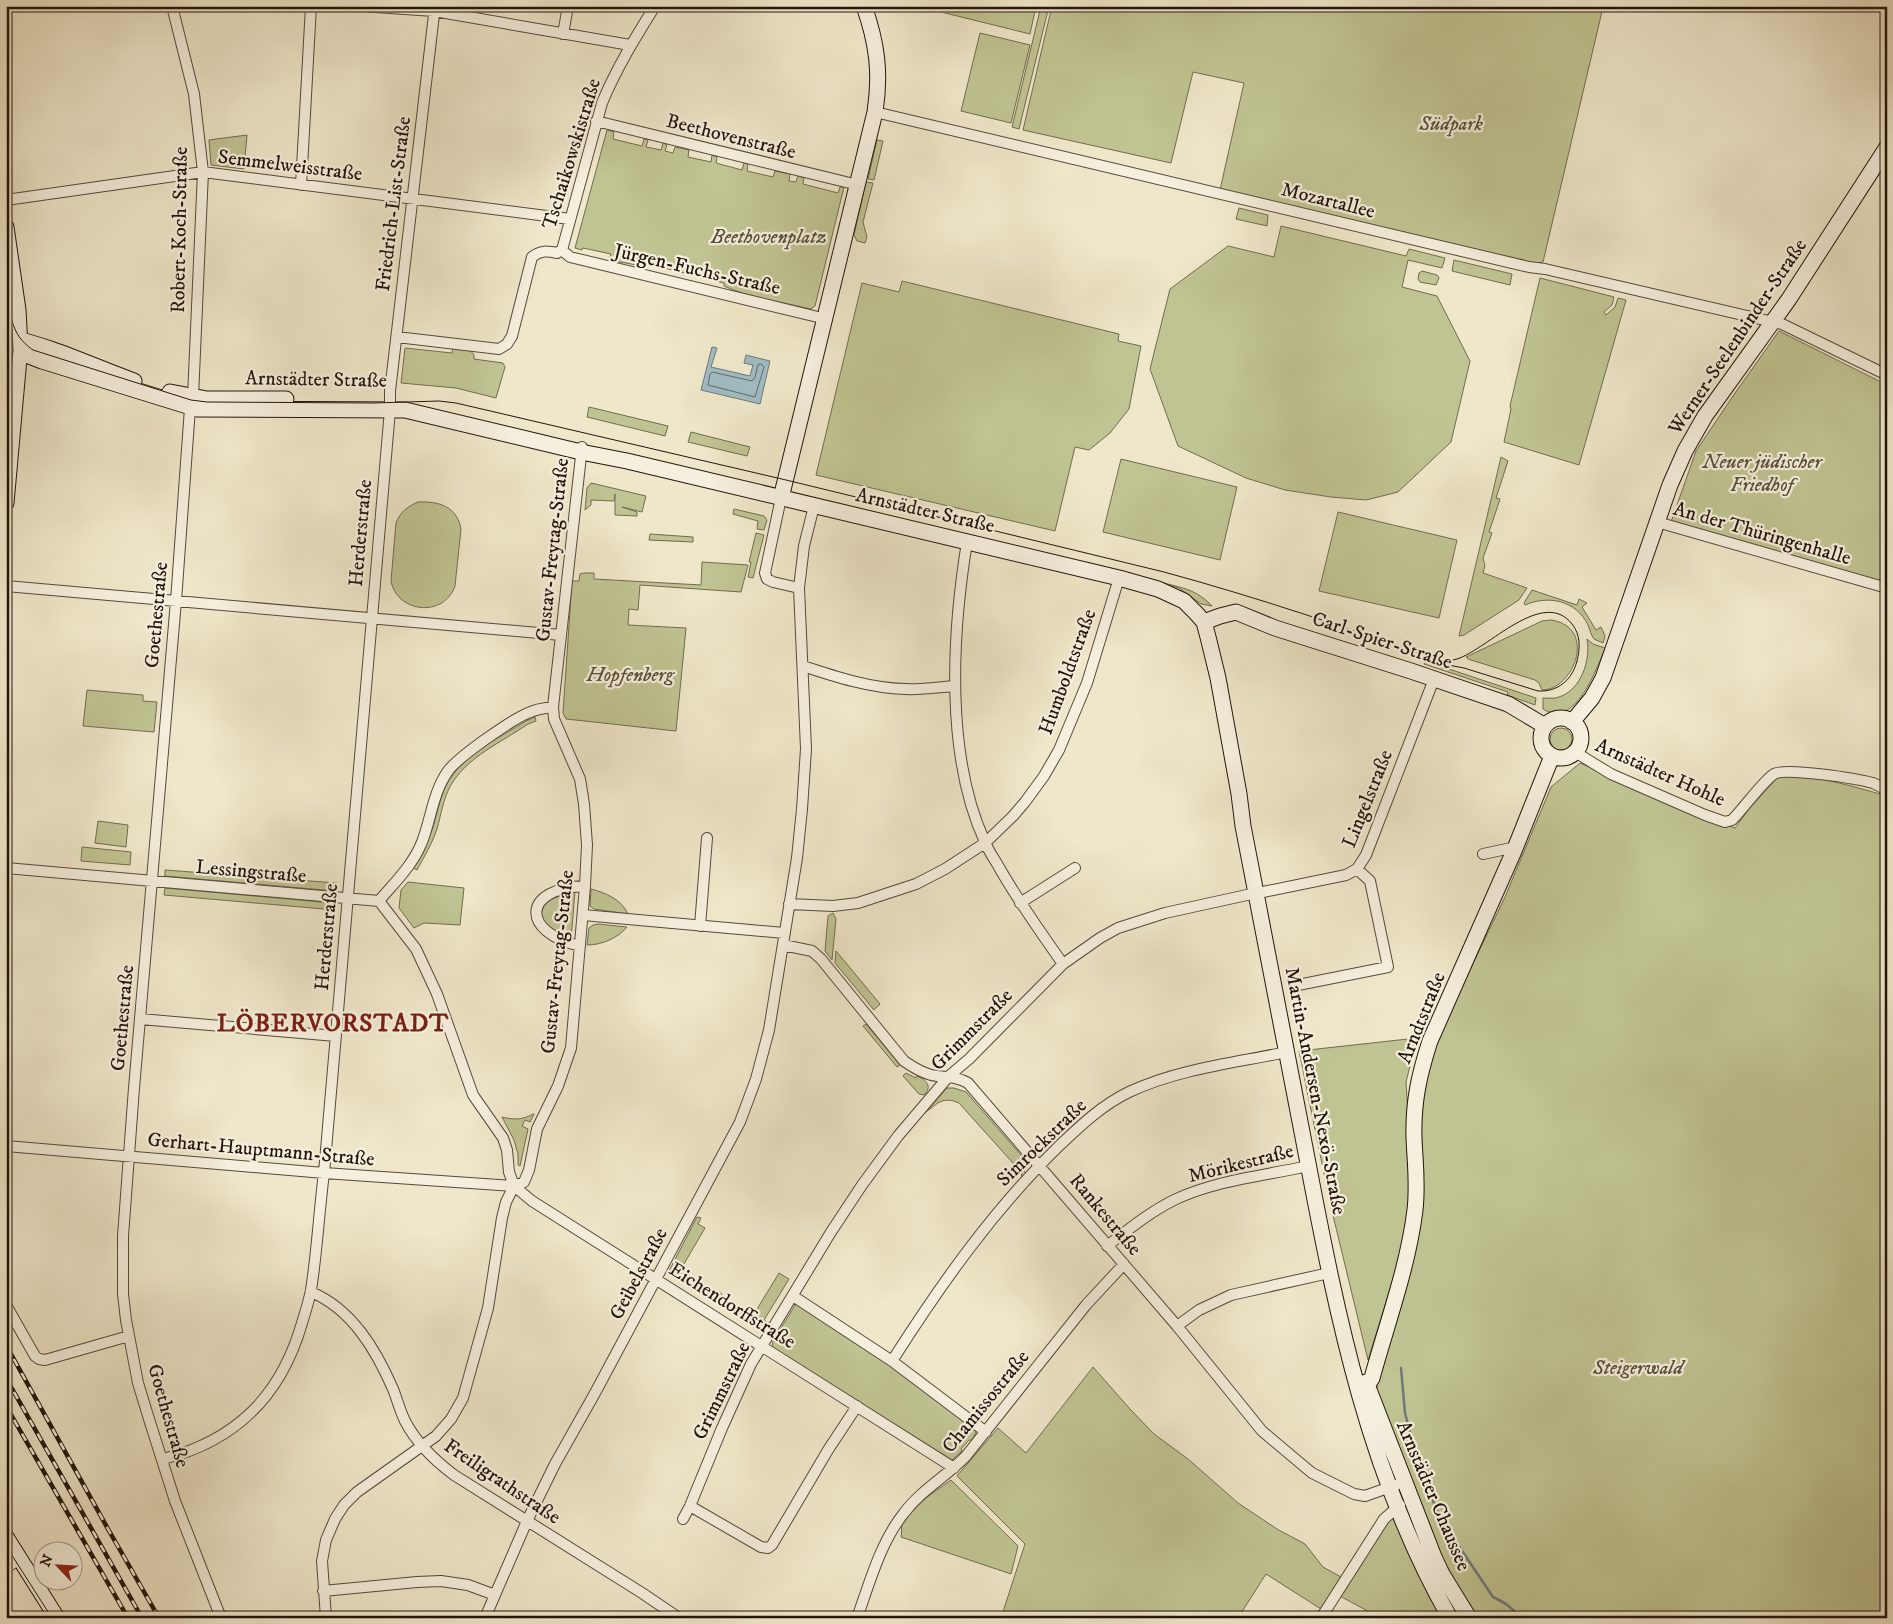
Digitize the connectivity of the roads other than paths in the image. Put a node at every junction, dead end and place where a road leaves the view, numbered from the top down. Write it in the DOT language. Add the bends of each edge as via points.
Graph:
graph roads {
  1 [pos="172,6"];
  2 [pos="311,6"];
  3 [pos="360,6"];
  4 [pos="568,6"];
  5 [pos="655,6"];
  6 [pos="864,6"];
  7 [pos="434,8"];
  8 [pos="563,34"];
  9 [pos="630,45"];
  10 [pos="875,112"];
  11 [pos="596,121"];
  12 [pos="1887,147"];
  13 [pos="203,172"];
  14 [pos="301,185"];
  15 [pos="858,185"];
  16 [pos="6,200"];
  17 [pos="413,200"];
  18 [pos="570,219"];
  19 [pos="6,227"];
  20 [pos="562,250"];
  21 [pos="826,319"];
  22 [pos="1774,322"];
  23 [pos="397,338"];
  24 [pos="13,344"];
  25 [pos="1887,375"];
  26 [pos="192,402"];
  27 [pos="390,405"];
  28 [pos="582,449"];
  29 [pos="781,498"];
  30 [pos="6,503"];
  31 [pos="814,506"];
  32 [pos="1657,522"];
  33 [pos="967,542"];
  34 [pos="1119,578"];
  35 [pos="6,586"];
  36 [pos="799,588"];
  37 [pos="1887,588"];
  38 [pos="176,601"];
  39 [pos="371,618"];
  40 [pos="1204,622"];
  41 [pos="561,635"];
  42 [pos="803,666"];
  43 [pos="1434,679"];
  44 [pos="955,686"];
  45 [pos="554,707"];
  46 [pos="1572,722"];
  47 [pos="1545,726"];
  48 [pos="1575,752"];
  49 [pos="1552,756"];
  50 [pos="1887,791"];
  51 [pos="707,838"];
  52 [pos="985,843"];
  53 [pos="1515,849"];
  54 [pos="1483,854"];
  55 [pos="6,868"];
  56 [pos="1075,868"];
  57 [pos="1357,869"];
  58 [pos="152,881"];
  59 [pos="585,886"];
  60 [pos="1260,893"];
  61 [pos="348,898"];
  62 [pos="379,900"];
  63 [pos="1020,903"];
  64 [pos="790,904"];
  65 [pos="583,915"];
  66 [pos="700,926"];
  67 [pos="784,933"];
  68 [pos="783,945"];
  69 [pos="580,946"];
  70 [pos="1063,964"];
  71 [pos="1298,985"];
  72 [pos="140,1019"];
  73 [pos="336,1036"];
  74 [pos="1287,1052"];
  75 [pos="949,1076"];
  76 [pos="6,1146"];
  77 [pos="129,1156"];
  78 [pos="1040,1165"];
  79 [pos="1308,1166"];
  80 [pos="324,1173"];
  81 [pos="514,1186"];
  82 [pos="1107,1246"];
  83 [pos="1124,1264"];
  84 [pos="1329,1273"];
  85 [pos="656,1279"];
  86 [pos="311,1292"];
  87 [pos="793,1296"];
  88 [pos="6,1305"];
  89 [pos="1177,1326"];
  90 [pos="129,1336"];
  91 [pos="762,1345"];
  92 [pos="892,1361"];
  93 [pos="1362,1387"];
  94 [pos="858,1406"];
  95 [pos="986,1432"];
  96 [pos="421,1446"];
  97 [pos="163,1459"];
  98 [pos="954,1468"];
  99 [pos="1404,1482"];
  100 [pos="1390,1487"];
  101 [pos="1411,1498"];
  102 [pos="690,1506"];
  103 [pos="1397,1506"];
  104 [pos="683,1519"];
  105 [pos="527,1521"];
  106 [pos="6,1537"];
  107 [pos="14,1563"];
  108 [pos="323,1591"];
  109 [pos="495,1595"];
  110 [pos="677,1617"];
  111 [pos="57,1618"];
  112 [pos="221,1618"];
  113 [pos="326,1618"];
  114 [pos="485,1618"];
  115 [pos="857,1618"];
  116 [pos="1321,1618"];
  117 [pos="1450,1618"];
  118 [pos="1469,1618"];
  1 -- 13 [label="street, Robert-Koch-Straße" via="194,94"];
  2 -- 14 [label="street"];
  3 -- 7 [label="street"];
  4 -- 8 [label="street"];
  5 -- 9 [label="street, Tschaikowskistraße"];
  6 -- 10 [label="main road" via="877,57 879,87"];
  7 -- 8 [label="street"];
  7 -- 17 [label="street, Friedrich-List-Straße"];
  8 -- 9 [label="street"];
  9 -- 11 [label="street, Tschaikowskistraße"];
  10 -- 15 [label="main road"];
  10 -- 22 [label="street, Mozartallee" via="1529,268"];
  11 -- 15 [label="street, Beethovenstraße"];
  11 -- 18 [label="street, Tschaikowskistraße"];
  12 -- 22 [label="main road, Werner-Seelenbinder-Straße"];
  13 -- 14 [label="street, Semmelweisstraße"];
  13 -- 16 [label="street, Semmelweisstraße"];
  13 -- 26 [label="street, Robert-Koch-Straße"];
  14 -- 17 [label="street, Semmelweisstraße"];
  15 -- 21 [label="main road"];
  17 -- 18 [label="street, Semmelweisstraße"];
  17 -- 23 [label="street, Friedrich-List-Straße"];
  18 -- 20 [label="street, Tschaikowskistraße"];
  19 -- 24 [label="main road" via="18,310"];
  20 -- 21 [label="street, Jürgen-Fuchs-Straße" via="578,260"];
  20 -- 23 [label="street, Tschaikowskistraße" via="557,254 538,252 532,257 512,336 499,349"];
  21 -- 29 [label="main road"];
  22 -- 25 [label="street, Mozartallee"];
  22 -- 32 [label="main road, Werner-Seelenbinder-Straße" via="1705,416 1685,451"];
  23 -- 27 [label="street, Friedrich-List-Straße"];
  24 -- 26 [label="main road, Arnstädter Straße"];
  24 -- 30 [label="main road"];
  26 -- 27 [label="main road, Arnstädter Straße" via="206,410"];
  26 -- 38 [label="street, Goethestraße"];
  27 -- 28 [label="main road, Arnstädter Straße" via="416,403 550,436"];
  27 -- 39 [label="street, Herderstraße"];
  28 -- 29 [label="main road, Arnstädter Straße"];
  28 -- 41 [label="street, Gustav-Freytag-Straße"];
  29 -- 31 [label="main road, Arnstädter Straße"];
  29 -- 36 [label="street" via="765,573 773,582"];
  31 -- 33 [label="main road, Arnstädter Straße"];
  31 -- 36 [label="street, Geibelstraße" via="804,546"];
  32 -- 37 [label="street, An der Thüringenhalle"];
  32 -- 46 [label="main road, Werner-Seelenbinder-Straße" via="1603,678 1592,698"];
  33 -- 34 [label="main road, Arnstädter Straße"];
  33 -- 44 [label="street"];
  34 -- 40 [label="main road, Arnstädter Straße" via="1172,594 1184,601"];
  34 -- 52 [label="street, Humboldtstraße" via="1087,683 1059,750 1025,802"];
  35 -- 38 [label="street"];
  36 -- 42 [label="street, Geibelstraße"];
  38 -- 39 [label="street"];
  38 -- 58 [label="street, Goethestraße"];
  39 -- 41 [label="street"];
  39 -- 61 [label="street, Herderstraße"];
  40 -- 43 [label="main road, Carl-Spier-Straße" via="1236,612"];
  40 -- 60 [label="main road, Martin-Andersen-Nexö-Straße" via="1218,678 1240,799 1250,826"];
  41 -- 45 [label="street, Gustav-Freytag-Straße"];
  42 -- 44 [label="street" via="881,687"];
  42 -- 64 [label="street, Geibelstraße" via="806,749"];
  43 -- 47 [label="main road, Carl-Spier-Straße" via="1508,704"];
  43 -- 57 [label="street, Lingelstraße" via="1366,855"];
  44 -- 52 [label="street" via="969,798"];
  45 -- 59 [label="street, Gustav-Freytag-Straße" via="554,719 580,779 587,845"];
  45 -- 62 [label="street" via="526,714 460,758 448,770 438,788 429,823 412,863"];
  46 -- 47 [label="main road" via="1558,719"];
  46 -- 48 [label="main road" via="1581,739"];
  47 -- 49 [label="main road" via="1542,746"];
  48 -- 49 [label="main road" via="1564,758"];
  48 -- 50 [label="street, Arnstädter Hohle" via="1611,774 1725,822 1732,820 1766,782 1783,771 1874,784"];
  49 -- 53 [label="main road, Arndtstraße"];
  51 -- 66 [label="street"];
  52 -- 63 [label="street"];
  52 -- 64 [label="street, Humboldtstraße" via="916,884 858,903 832,906"];
  53 -- 54 [label="street"];
  53 -- 93 [label="main road, Arndtstraße" via="1423,1062 1416,1089 1417,1190 1412,1232 1372,1378"];
  55 -- 58 [label="street, Lessingstraße"];
  56 -- 63 [label="street"];
  57 -- 60 [label="street, Lingelstraße" via="1346,875"];
  57 -- 71 [label="street" via="1370,881 1388,967"];
  58 -- 61 [label="street, Lessingstraße"];
  58 -- 72 [label="street, Goethestraße"];
  59 -- 65 [label="street, Gustav-Freytag-Straße"];
  59 -- 69 [label="street" via="551,892 537,907 536,919 542,928 567,943"];
  60 -- 70 [label="street, Grimmstraße" via="1135,922 1100,938"];
  60 -- 74 [label="main road, Martin-Andersen-Nexö-Straße"];
  60 -- 93 [label="main road, Martin-Andersen-Nexö-Straße"];
  61 -- 62 [label="street, Lessingstraße"];
  61 -- 73 [label="street, Herderstraße"];
  62 -- 81 [label="street" via="416,949 437,994 473,1095 503,1138"];
  63 -- 70 [label="street"];
  64 -- 67 [label="street, Geibelstraße"];
  65 -- 66 [label="street"];
  65 -- 69 [label="street, Gustav-Freytag-Straße"];
  66 -- 67 [label="street"];
  67 -- 68 [label="street, Geibelstraße"];
  68 -- 75 [label="street, Rankestraße" via="812,952 821,959 904,1061 927,1074"];
  68 -- 85 [label="street, Geibelstraße" via="769,1030 740,1122"];
  69 -- 81 [label="street, Gustav-Freytag-Straße" via="571,1048 558,1086 537,1129 529,1170 524,1182"];
  70 -- 75 [label="street, Grimmstraße"];
  72 -- 73 [label="street"];
  72 -- 77 [label="street, Goethestraße"];
  73 -- 80 [label="street, Herderstraße"];
  74 -- 78 [label="street, Simrockstraße" via="1174,1076 1128,1092 1082,1124"];
  74 -- 79 [label="main road, Martin-Andersen-Nexö-Straße"];
  75 -- 78 [label="street, Rankestraße" via="968,1083"];
  75 -- 87 [label="street, Grimmstraße" via="862,1185"];
  76 -- 77 [label="street, Gerhart-Hauptmann-Straße"];
  77 -- 80 [label="street, Gerhart-Hauptmann-Straße"];
  77 -- 90 [label="street, Goethestraße" via="122,1264"];
  78 -- 82 [label="street, Rankestraße"];
  78 -- 92 [label="street, Simrockstraße" via="951,1273"];
  79 -- 82 [label="street, Mörikestraße" via="1249,1177 1191,1193 1142,1219"];
  79 -- 84 [label="main road, Martin-Andersen-Nexö-Straße"];
  80 -- 81 [label="street, Gerhart-Hauptmann-Straße"];
  80 -- 86 [label="street, Herderstraße"];
  81 -- 85 [label="street, Eichendorffstraße" via="532,1201"];
  81 -- 96 [label="street, Gustav-Freytag-Straße" via="502,1218 488,1308 463,1398 436,1436"];
  82 -- 83 [label="street, Rankestraße"];
  83 -- 89 [label="street, Rankestraße"];
  83 -- 95 [label="street, Chamissostraße" via="1086,1304"];
  84 -- 89 [label="street" via="1231,1295 1199,1310"];
  84 -- 93 [label="main road, Martin-Andersen-Nexö-Straße"];
  85 -- 91 [label="street, Eichendorffstraße"];
  85 -- 105 [label="street, Geibelstraße"];
  86 -- 96 [label="street, Freiligrathstraße" via="334,1304 368,1342"];
  86 -- 97 [label="street, Herderstraße" via="289,1358 260,1406 232,1430 208,1444"];
  87 -- 91 [label="street, Grimmstraße"];
  87 -- 92 [label="street"];
  88 -- 90 [label="street" via="39,1360"];
  89 -- 100 [label="street, Rankestraße" via="1262,1431 1312,1473 1354,1494 1365,1496"];
  90 -- 97 [label="street, Goethestraße" via="138,1383"];
  91 -- 94 [label="street, Eichendorffstraße"];
  91 -- 102 [label="street, Grimmstraße" via="722,1428"];
  92 -- 95 [label="street"];
  93 -- 99 [label="main road, Arnstädter Chaussee"];
  93 -- 100 [label="main road, Arnstädter Chaussee" via="1377,1454"];
  94 -- 98 [label="street, Eichendorffstraße"];
  94 -- 102 [label="street" via="768,1548"];
  95 -- 98 [label="street, Chamissostraße"];
  96 -- 105 [label="street, Freiligrathstraße" via="454,1475"];
  96 -- 108 [label="street, Gustav-Freytag-Straße" via="356,1492 344,1505 335,1519 324,1550"];
  97 -- 112 [label="street, Goethestraße"];
  98 -- 115 [label="street, Chamissostraße" via="921,1494 892,1530"];
  99 -- 100 [label="street, Rankestraße"];
  99 -- 101 [label="main road, Arnstädter Chaussee"];
  100 -- 103 [label="main road, Arnstädter Chaussee"];
  101 -- 103 [label="street"];
  101 -- 118 [label="main road, Arnstädter Chaussee" via="1442,1574"];
  102 -- 104 [label="street, Grimmstraße"];
  103 -- 116 [label="street" via="1384,1519"];
  103 -- 117 [label="main road, Arnstädter Chaussee"];
  105 -- 109 [label="street, Geibelstraße"];
  105 -- 110 [label="street, Freiligrathstraße"];
  106 -- 107 [label="main road"];
  107 -- 111 [label="main road"];
  108 -- 109 [label="street" via="441,1581 468,1585"];
  108 -- 113 [label="street, Gustav-Freytag-Straße"];
  109 -- 114 [label="street, Geibelstraße"];
}
